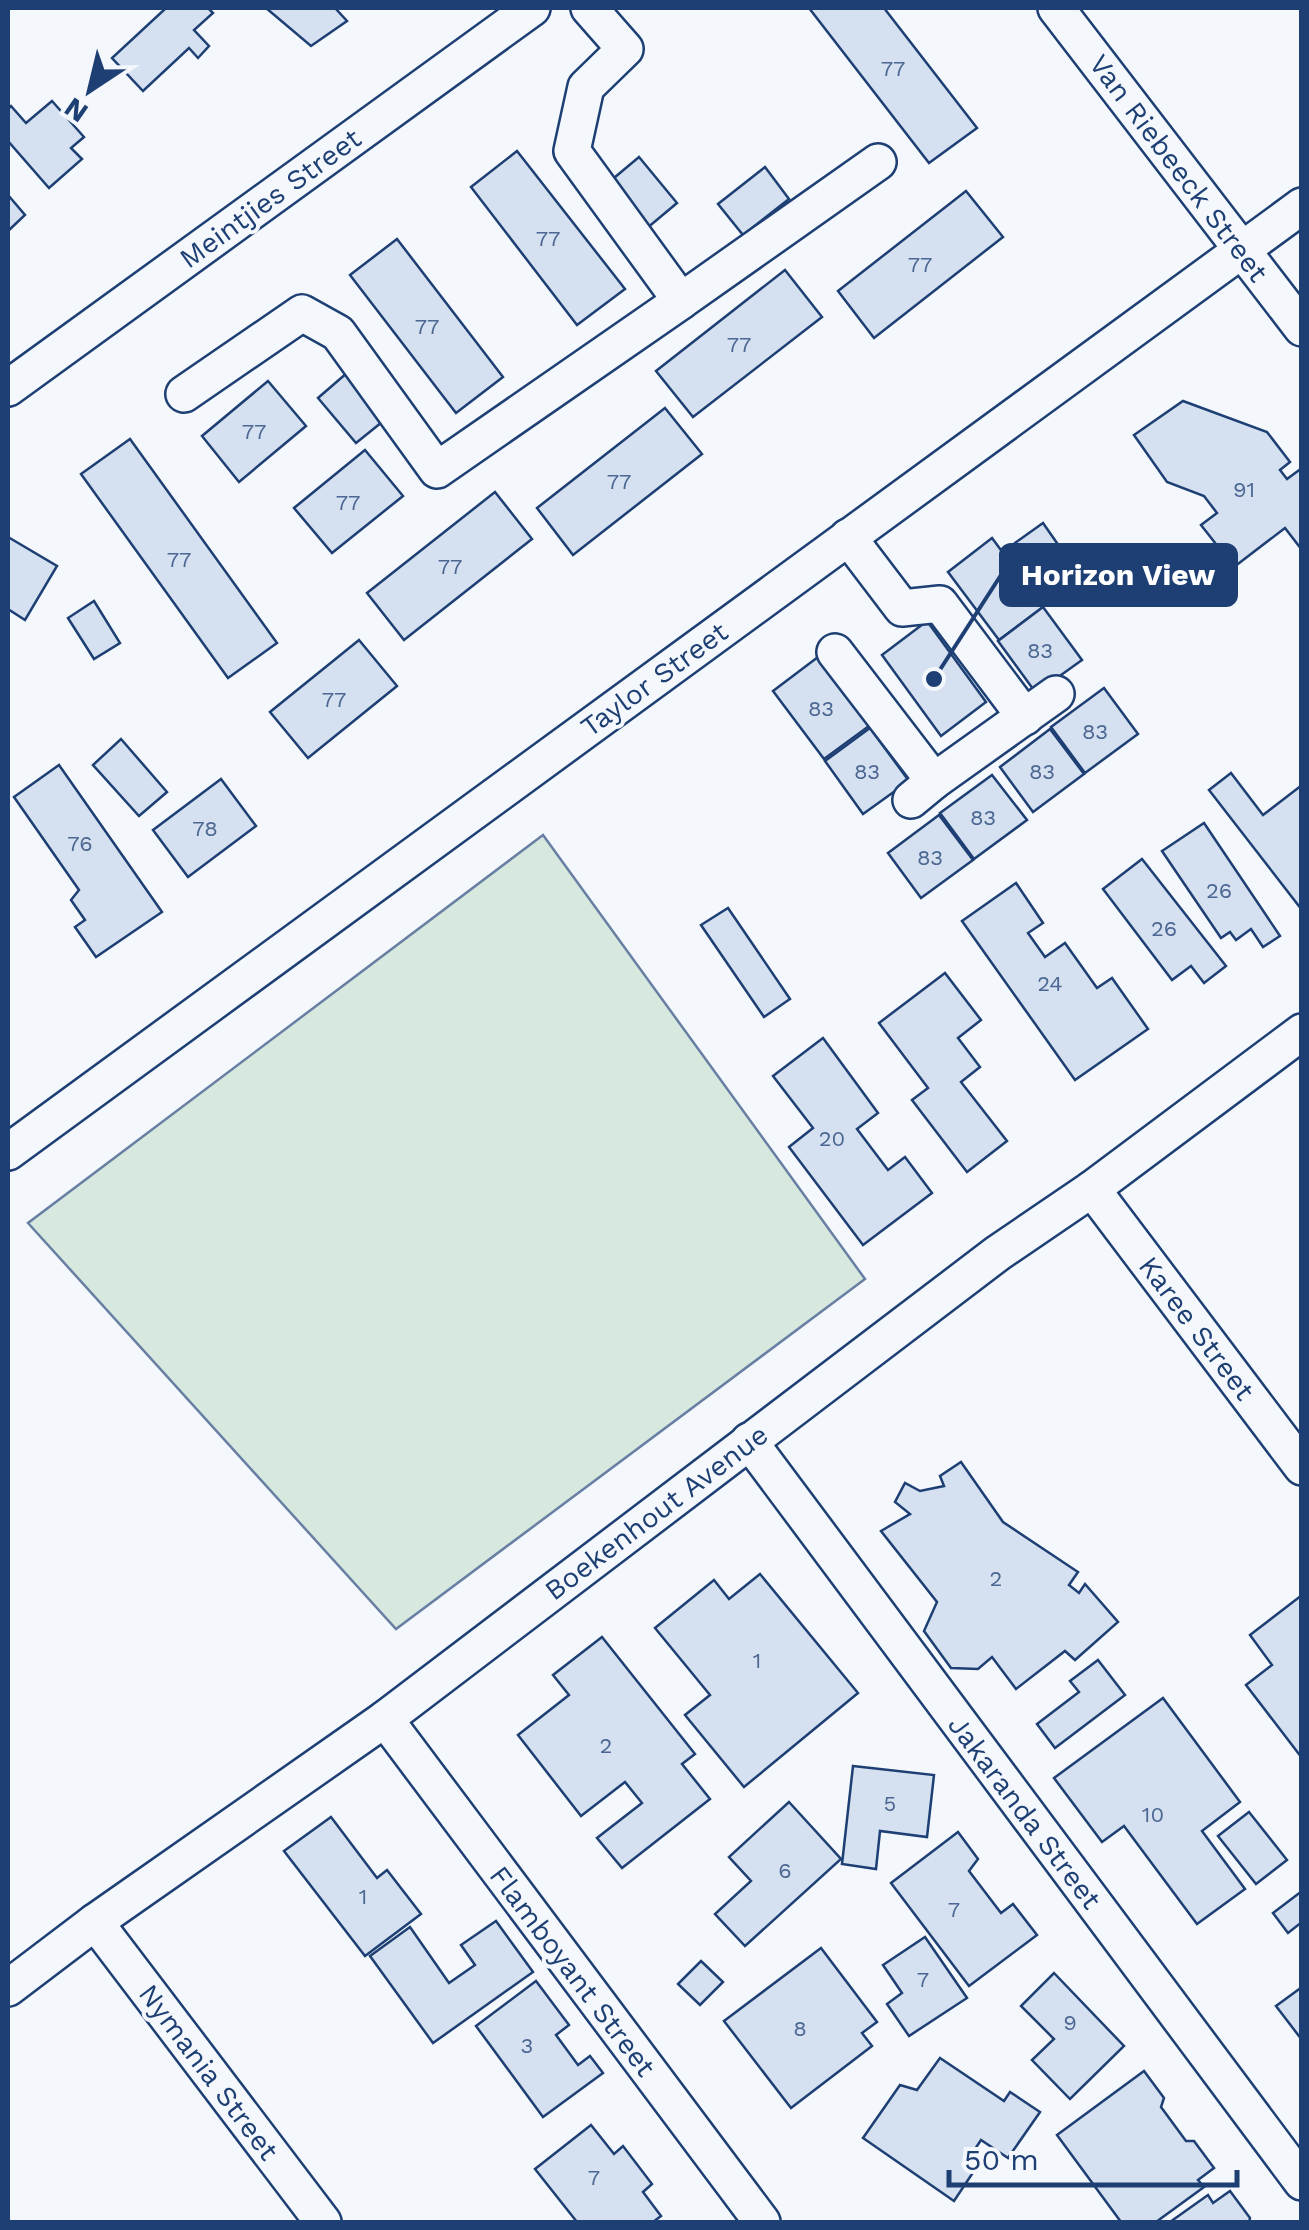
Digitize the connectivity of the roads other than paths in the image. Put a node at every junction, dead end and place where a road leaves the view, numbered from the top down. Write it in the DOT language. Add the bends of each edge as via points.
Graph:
graph roads {
  1 [pos="532,8"];
  2 [pos="590,8"];
  3 [pos="1056,8"];
  4 [pos="878,162"];
  5 [pos="1302,206"];
  6 [pos="1242,249"];
  7 [pos="681,301"];
  8 [pos="1302,328"];
  9 [pos="8,388"];
  10 [pos="184,394"];
  11 [pos="848,537"];
  12 [pos="835,652"];
  13 [pos="1056,694"];
  14 [pos="1025,717"];
  15 [pos="1302,1032"];
  16 [pos="8,1152"];
  17 [pos="1092,1189"];
  18 [pos="749,1441"];
  19 [pos="1302,1468"];
  20 [pos="385,1719"];
  21 [pos="96,1922"];
  22 [pos="8,1988"];
  23 [pos="1302,2182"];
  24 [pos="323,2222"];
  25 [pos="762,2222"];
  1 -- 9 [label="street, Meintjies Street"];
  2 -- 7 [label="street" via="625,50 586,87 572,150"];
  3 -- 6 [label="street, Van Riebeeck Street"];
  4 -- 7 [label="street"];
  5 -- 6 [label="street, Taylor Street"];
  6 -- 8 [label="street, Van Riebeeck Street"];
  6 -- 11 [label="street, Taylor Street"];
  7 -- 10 [label="street" via="437,470 338,333 302,312"];
  11 -- 14 [label="street" via="902,608 940,604"];
  11 -- 16 [label="street, Taylor Street"];
  12 -- 14 [label="street" via="922,791"];
  13 -- 14 [label="street"];
  15 -- 17 [label="street, Boekenhout Avenue"];
  17 -- 18 [label="street, Boekenhout Avenue"];
  17 -- 19 [label="street, Karee Street"];
  18 -- 20 [label="street, Boekenhout Avenue"];
  18 -- 23 [label="street, Jakaranda Street"];
  20 -- 21 [label="street, Boekenhout Avenue"];
  20 -- 25 [label="street, Flamboyant Street"];
  21 -- 22 [label="street, Boekenhout Avenue"];
  21 -- 24 [label="street, Nymania Street"];
}
